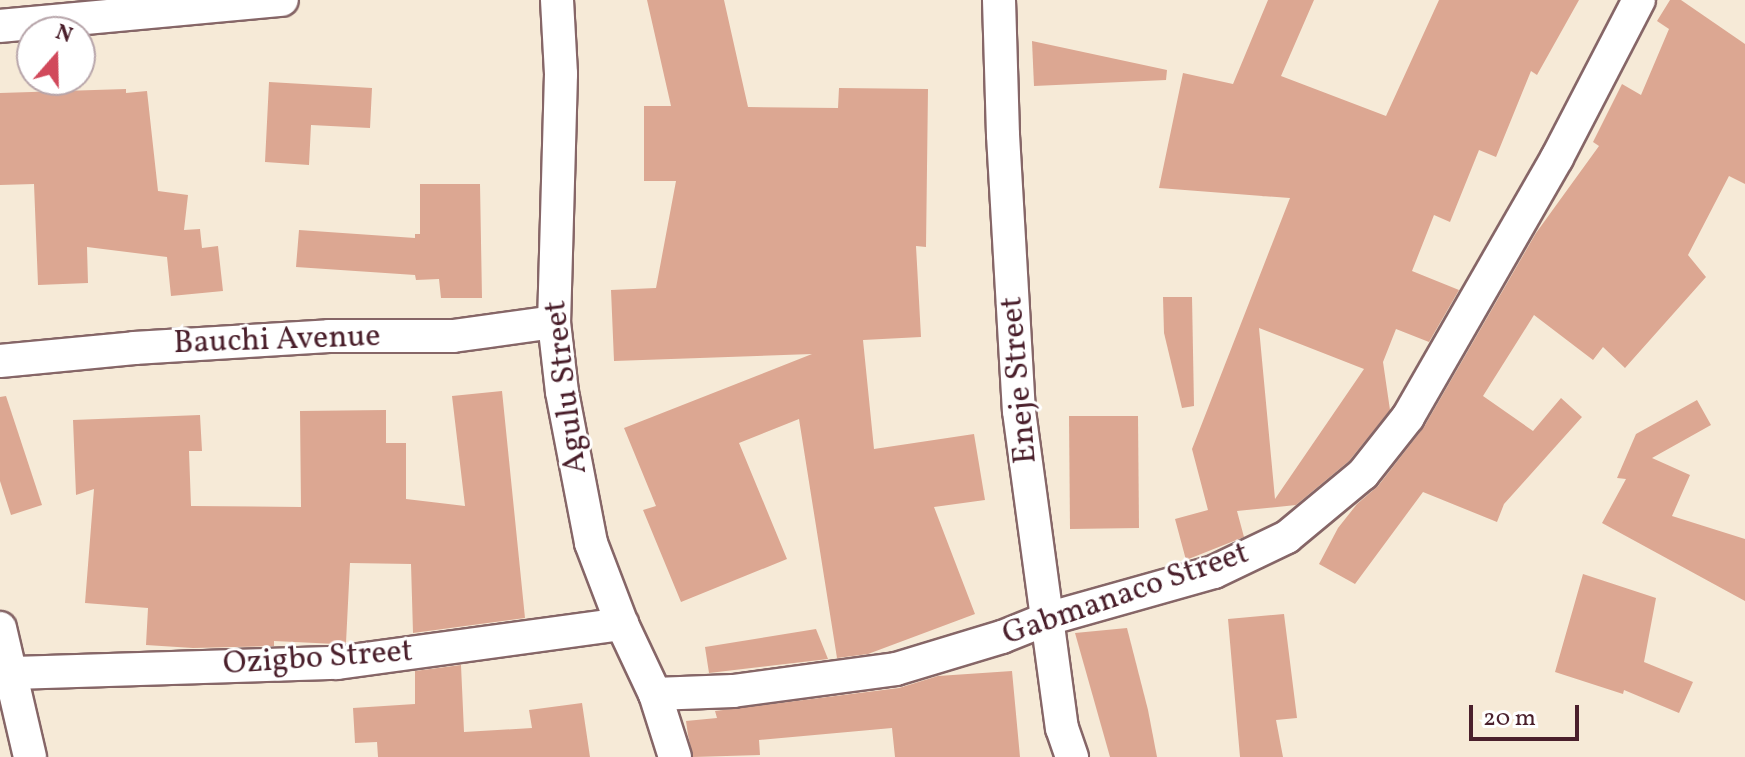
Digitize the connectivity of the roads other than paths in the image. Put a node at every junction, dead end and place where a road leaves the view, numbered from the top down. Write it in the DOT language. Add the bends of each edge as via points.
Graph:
graph roads {
  1 [pos="282,0"];
  2 [pos="557,0"];
  3 [pos="999,0"];
  4 [pos="1639,0"];
  5 [pos="0,26"];
  6 [pos="554,322"];
  7 [pos="0,361"];
  8 [pos="1047,619"];
  9 [pos="622,624"];
  10 [pos="0,628"];
  11 [pos="13,673"];
  12 [pos="655,694"];
  13 [pos="30,757"];
  14 [pos="675,757"];
  15 [pos="1072,757"];
  1 -- 5 [label="street"];
  2 -- 6 [label="street, Agulu Street" via="561,74"];
  3 -- 8 [label="street, Eneje Street" via="1019,411"];
  4 -- 8 [label="street, Gabmanaco Street" via="1557,158 1408,417 1363,474 1287,537 1214,572"];
  6 -- 7 [label="street, Bauchi Avenue" via="453,336 314,337"];
  6 -- 9 [label="street, Agulu Street" via="574,467 591,543"];
  8 -- 12 [label="street, Gabmanaco Street" via="896,669 733,691"];
  8 -- 15 [label="street, Eneje Street" via="1062,728"];
  9 -- 11 [label="street, Ozigbo Street" via="337,663"];
  9 -- 12 [label="street, Agulu Street"];
  10 -- 11 [label="street"];
  11 -- 13 [label="street"];
  12 -- 14 [label="street, Agulu Street"];
}
